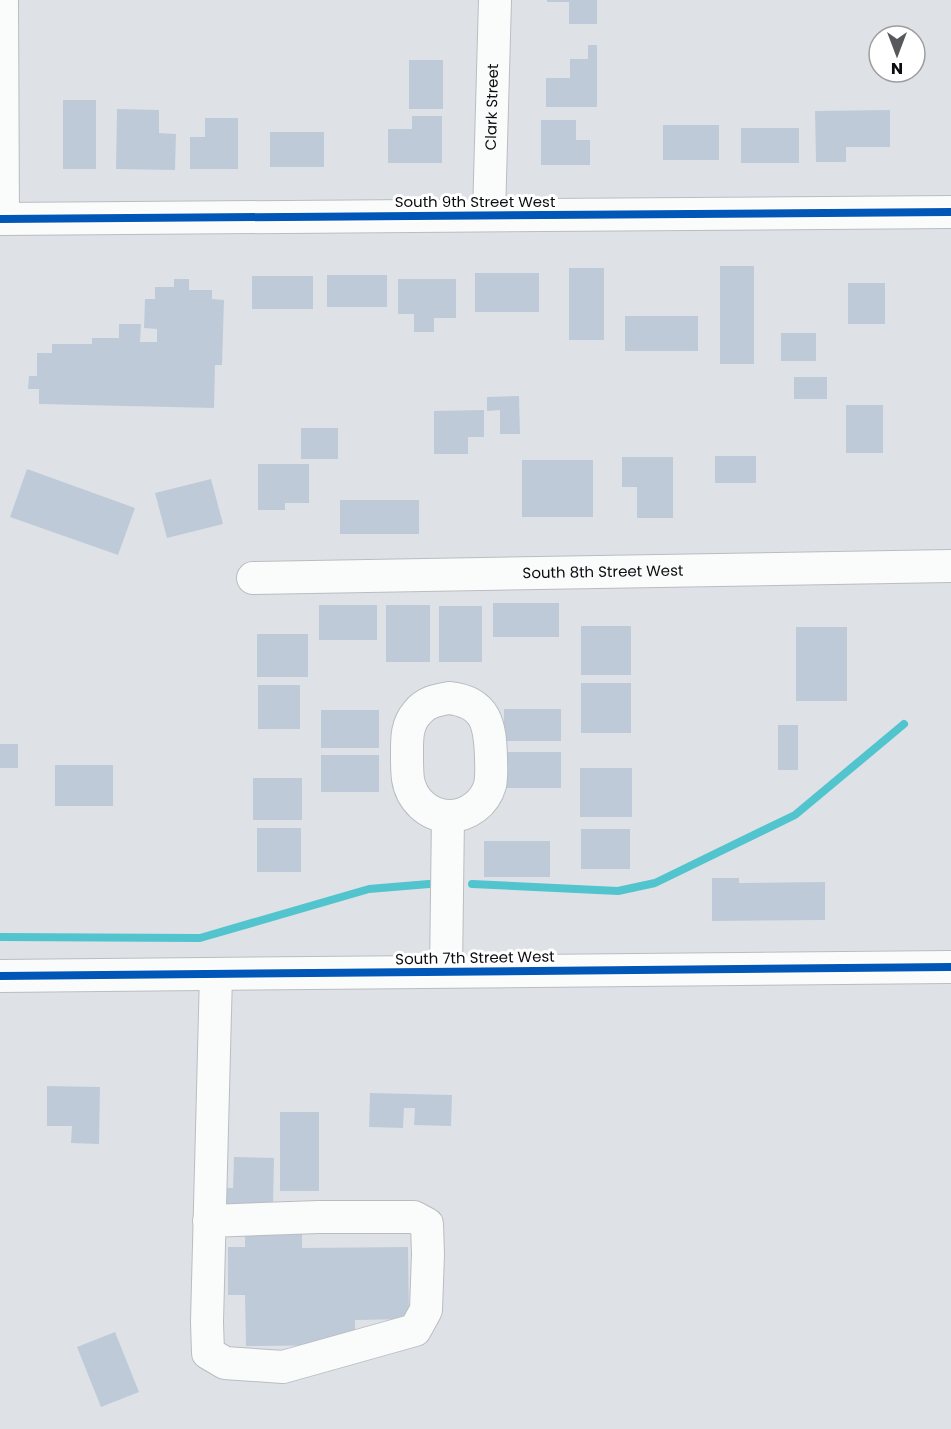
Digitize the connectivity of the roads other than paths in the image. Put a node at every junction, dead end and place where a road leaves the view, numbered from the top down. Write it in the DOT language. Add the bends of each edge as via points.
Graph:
graph roads {
  1 [pos="2,0"];
  2 [pos="495,0"];
  3 [pos="951,212"];
  4 [pos="489,215"];
  5 [pos="2,219"];
  6 [pos="951,566"];
  7 [pos="254,578"];
  8 [pos="448,816"];
  9 [pos="951,967"];
  10 [pos="447,971"];
  11 [pos="216,974"];
  12 [pos="0,976"];
  13 [pos="209,1221"];
  1 -- 5 [label="street"];
  2 -- 4 [label="street, Clark Street"];
  3 -- 4 [label="street, South 9th Street West"];
  4 -- 5 [label="street, South 9th Street West"];
  6 -- 7 [label="street, South 8th Street West"];
  8 -- 10 [label="street"];
  9 -- 10 [label="street, South 7th Street West"];
  10 -- 11 [label="street, South 7th Street West"];
  11 -- 12 [label="street, South 7th Street West"];
  11 -- 13 [label="street"];
  13 -- 13 [label="street" via="208,1353 225,1363 283,1367 415,1330 426,1310 427,1224 414,1217"];
}
